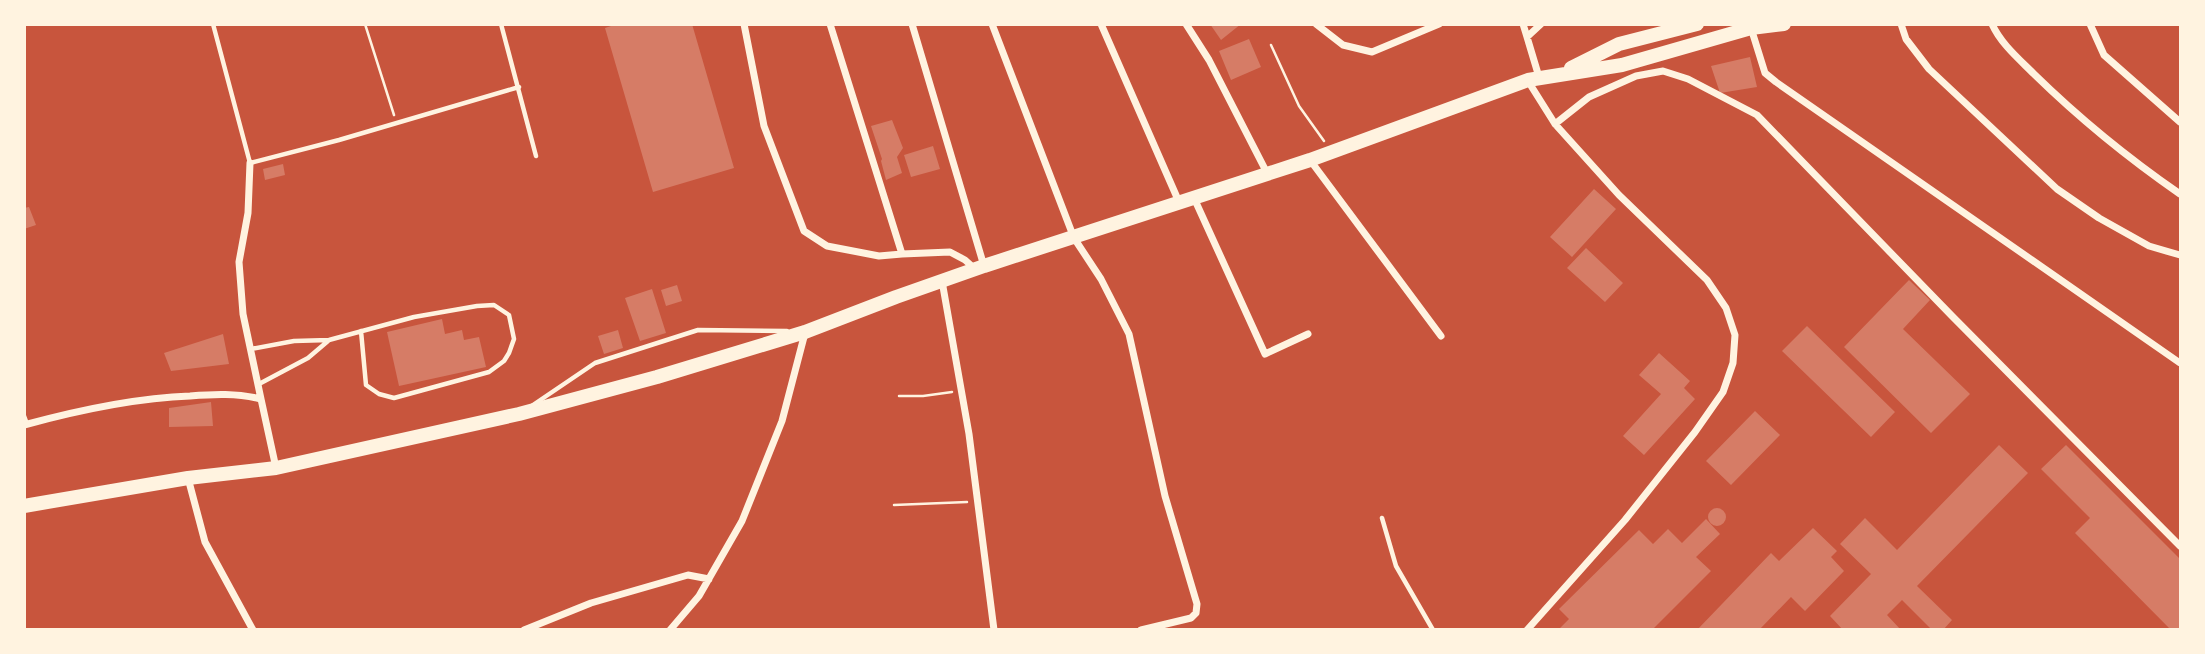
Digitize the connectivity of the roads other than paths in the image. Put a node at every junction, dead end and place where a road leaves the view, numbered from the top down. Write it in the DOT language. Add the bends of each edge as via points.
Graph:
graph roads {
  1 [pos="213,24"];
  2 [pos="501,24"];
  3 [pos="744,24"];
  4 [pos="830,24"];
  5 [pos="912,24"];
  6 [pos="992,24"];
  7 [pos="1101,24"];
  8 [pos="1186,24"];
  9 [pos="1316,24"];
  10 [pos="1438,24"];
  11 [pos="1524,24"];
  12 [pos="1541,24"];
  13 [pos="1697,24"];
  14 [pos="1784,24"];
  15 [pos="1901,24"];
  16 [pos="1992,24"];
  17 [pos="2090,24"];
  18 [pos="1751,28"];
  19 [pos="1527,37"];
  20 [pos="1561,74"];
  21 [pos="1534,79"];
  22 [pos="519,87"];
  23 [pos="2180,122"];
  24 [pos="1555,124"];
  25 [pos="537,156"];
  26 [pos="1310,160"];
  27 [pos="250,163"];
  28 [pos="1268,174"];
  29 [pos="2180,194"];
  30 [pos="1194,198"];
  31 [pos="1179,203"];
  32 [pos="1074,238"];
  33 [pos="902,254"];
  34 [pos="2180,254"];
  35 [pos="980,268"];
  36 [pos="942,281"];
  37 [pos="361,331"];
  38 [pos="805,332"];
  39 [pos="1308,334"];
  40 [pos="1441,336"];
  41 [pos="329,340"];
  42 [pos="249,350"];
  43 [pos="2180,363"];
  44 [pos="257,385"];
  45 [pos="261,399"];
  46 [pos="519,414"];
  47 [pos="25,422"];
  48 [pos="276,468"];
  49 [pos="188,478"];
  50 [pos="24,506"];
  51 [pos="1382,518"];
  52 [pos="2180,546"];
  53 [pos="709,579"];
  54 [pos="253,629"];
  55 [pos="524,629"];
  56 [pos="670,629"];
  57 [pos="994,629"];
  58 [pos="1141,629"];
  59 [pos="1433,629"];
  60 [pos="1527,629"];
  1 -- 27 [label="lane"];
  2 -- 22 [label="lane"];
  3 -- 33 [label="street" via="764,126 804,231 828,246 879,256"];
  4 -- 33 [label="street"];
  5 -- 35 [label="street"];
  6 -- 32 [label="street"];
  7 -- 31 [label="street"];
  8 -- 28 [label="street"];
  9 -- 10 [label="street" via="1343,45 1372,52"];
  11 -- 19 [label="street"];
  12 -- 19 [label="street"];
  13 -- 20 [label="main road" via="1619,44"];
  14 -- 18 [label="main road"];
  15 -- 34 [label="street" via="1906,39 1929,69 2057,190 2149,246"];
  16 -- 29 [label="street" via="2013,53 2049,88"];
  17 -- 23 [label="street" via="2104,55"];
  18 -- 20 [label="main road" via="1622,65"];
  18 -- 43 [label="street" via="1765,73 1776,82"];
  19 -- 21 [label="street"];
  20 -- 21 [label="main road"];
  21 -- 24 [label="street"];
  21 -- 26 [label="main road"];
  22 -- 25 [label="lane"];
  22 -- 27 [label="lane"];
  24 -- 52 [label="street" via="1589,97 1636,76 1663,71 1757,115"];
  24 -- 60 [label="street" via="1619,195 1707,280 1726,307 1735,335 1733,363 1723,392 1695,432 1625,520"];
  26 -- 28 [label="main road"];
  26 -- 40 [label="street"];
  27 -- 42 [label="street" via="248,214 239,262"];
  28 -- 30 [label="main road"];
  30 -- 31 [label="main road"];
  30 -- 39 [label="street" via="1265,354"];
  31 -- 32 [label="main road"];
  32 -- 35 [label="main road"];
  32 -- 58 [label="street" via="1129,334 1165,496 1197,604 1191,618"];
  33 -- 35 [label="street" via="950,252"];
  35 -- 36 [label="main road"];
  36 -- 38 [label="main road"];
  36 -- 57 [label="street"];
  37 -- 37 [label="lane" via="366,385 394,398 489,372 504,361 514,339 509,315 494,306 414,317"];
  37 -- 41 [label="lane"];
  38 -- 46 [label="main road"];
  38 -- 46 [label="lane" via="698,330 595,363"];
  38 -- 53 [label="street" via="782,421 742,521"];
  41 -- 42 [label="lane"];
  41 -- 44 [label="lane" via="308,358"];
  42 -- 44 [label="street"];
  44 -- 45 [label="street"];
  45 -- 47 [label="street" via="221,394 156,397"];
  45 -- 48 [label="street"];
  46 -- 48 [label="main road"];
  48 -- 49 [label="main road"];
  49 -- 50 [label="main road"];
  49 -- 54 [label="street" via="205,542"];
  51 -- 59 [label="lane" via="1396,566"];
  53 -- 55 [label="street" via="688,575"];
  53 -- 56 [label="street"];
}
